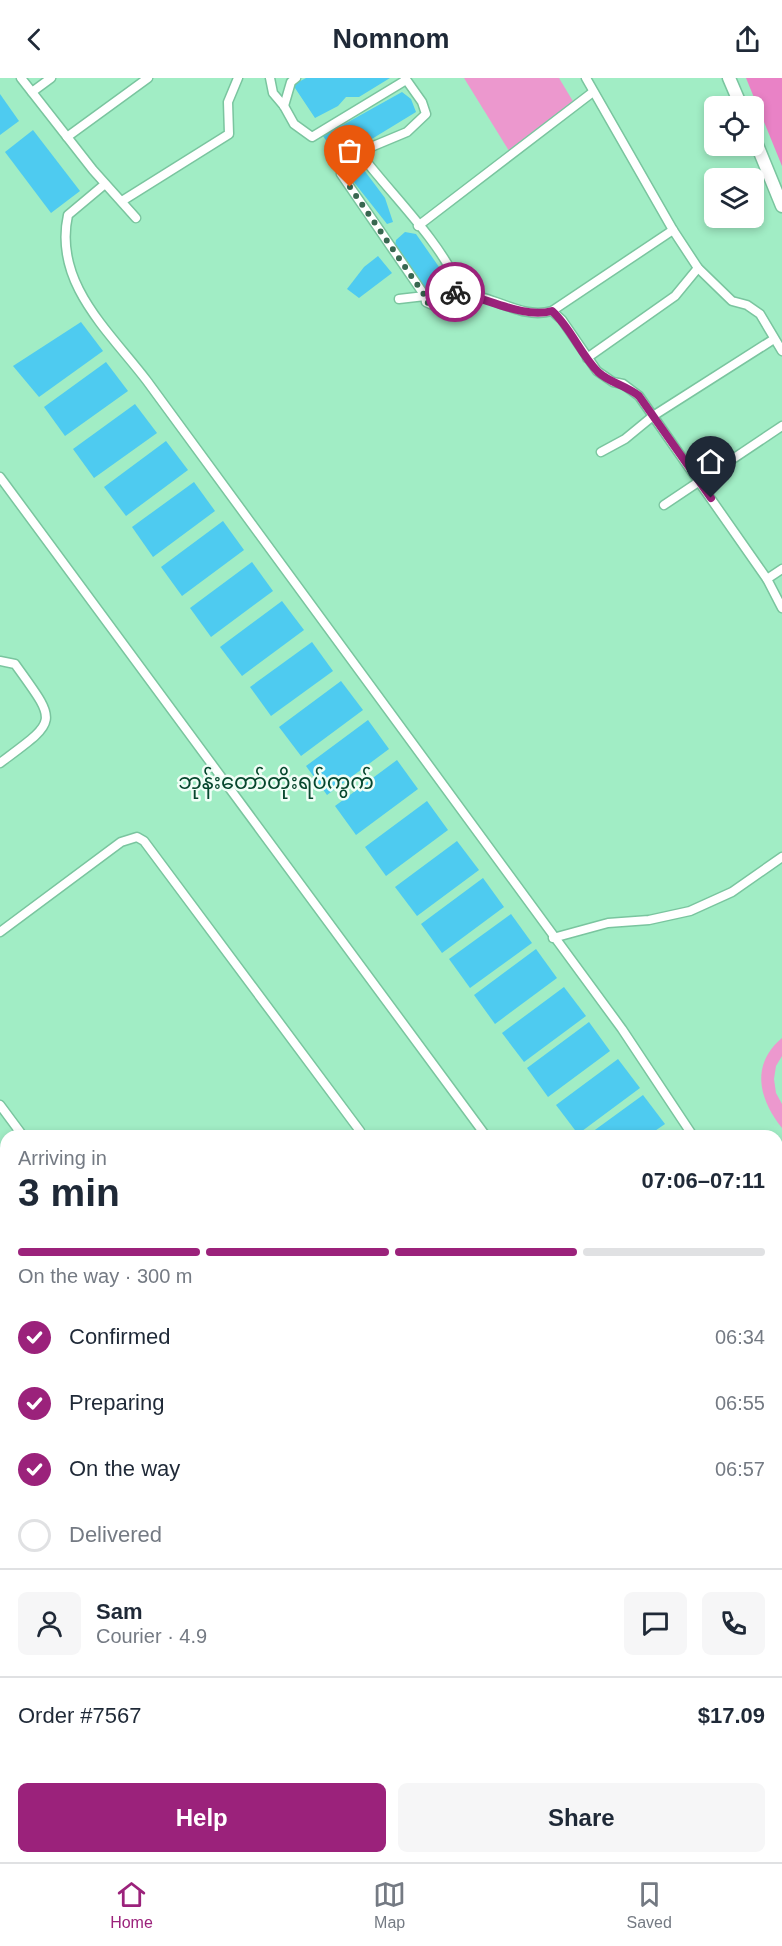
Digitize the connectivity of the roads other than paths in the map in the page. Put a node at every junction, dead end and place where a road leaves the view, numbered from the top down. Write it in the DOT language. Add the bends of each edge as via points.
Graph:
graph roads {
  1 [pos="21,78"];
  2 [pos="51,78"];
  3 [pos="148,78"];
  4 [pos="238,78"];
  5 [pos="270,78"];
  6 [pos="296,78"];
  7 [pos="586,78"];
  8 [pos="729,78"];
  9 [pos="406,79"];
  10 [pos="32,92"];
  11 [pos="593,92"];
  12 [pos="737,96"];
  13 [pos="284,106"];
  14 [pos="67,136"];
  15 [pos="762,156"];
  16 [pos="341,174"];
  17 [pos="105,184"];
  18 [pos="122,201"];
  19 [pos="782,206"];
  20 [pos="136,218"];
  21 [pos="418,226"];
  22 [pos="673,230"];
  23 [pos="698,268"];
  24 [pos="456,292"];
  25 [pos="425,296"];
  26 [pos="399,299"];
  27 [pos="552,311"];
  28 [pos="774,339"];
  29 [pos="782,351"];
  30 [pos="587,358"];
  31 [pos="653,416"];
  32 [pos="782,426"];
  33 [pos="601,452"];
  34 [pos="0,477"];
  35 [pos="700,481"];
  36 [pos="664,505"];
  37 [pos="782,569"];
  38 [pos="767,579"];
  39 [pos="782,608"];
  40 [pos="0,661"];
  41 [pos="0,763"];
  42 [pos="782,857"];
  43 [pos="0,932"];
  44 [pos="554,938"];
  45 [pos="0,1105"];
  46 [pos="18,1130"];
  47 [pos="356,1130"];
  48 [pos="482,1130"];
  49 [pos="689,1130"];
  1 -- 10 [label="street"];
  2 -- 10 [label="street"];
  3 -- 14 [label="street"];
  4 -- 18 [label="street" via="228,102 229,134"];
  5 -- 13 [label="street" via="273,93"];
  6 -- 13 [label="street" via="291,82"];
  7 -- 11 [label="street"];
  8 -- 12 [label="street"];
  9 -- 13 [label="street" via="312,137 294,124"];
  9 -- 21 [label="street" via="426,114 407,132 359,152"];
  10 -- 14 [label="street"];
  11 -- 21 [label="street"];
  11 -- 22 [label="street"];
  14 -- 17 [label="street"];
  15 -- 19 [label="street"];
  16 -- 25 [label="street"];
  17 -- 18 [label="street"];
  17 -- 44 [label="street" via="68,215 65,243 68,269 76,289"];
  18 -- 20 [label="street"];
  21 -- 24 [label="street" via="455,279"];
  22 -- 23 [label="street"];
  22 -- 27 [label="street"];
  23 -- 28 [label="street" via="732,301 747,304 760,314"];
  23 -- 30 [label="street" via="675,296"];
  24 -- 25 [label="street" via="437,307 426,302"];
  24 -- 27 [label="street" via="484,297 515,310"];
  25 -- 26 [label="street"];
  27 -- 30 [label="street"];
  28 -- 29 [label="street"];
  28 -- 31 [label="street"];
  30 -- 31 [label="street" via="605,378 639,396"];
  31 -- 33 [label="street"];
  31 -- 35 [label="street"];
  32 -- 35 [label="street"];
  34 -- 48 [label="street"];
  35 -- 36 [label="street"];
  35 -- 38 [label="street"];
  37 -- 38 [label="street"];
  38 -- 39 [label="street"];
  40 -- 41 [label="street" via="15,664 45,706 47,720 37,736"];
  42 -- 44 [label="street" via="732,892 690,911 608,923"];
  43 -- 47 [label="street" via="121,842 137,837 144,841"];
  44 -- 49 [label="street" via="622,1029"];
  45 -- 46 [label="street"];
}
